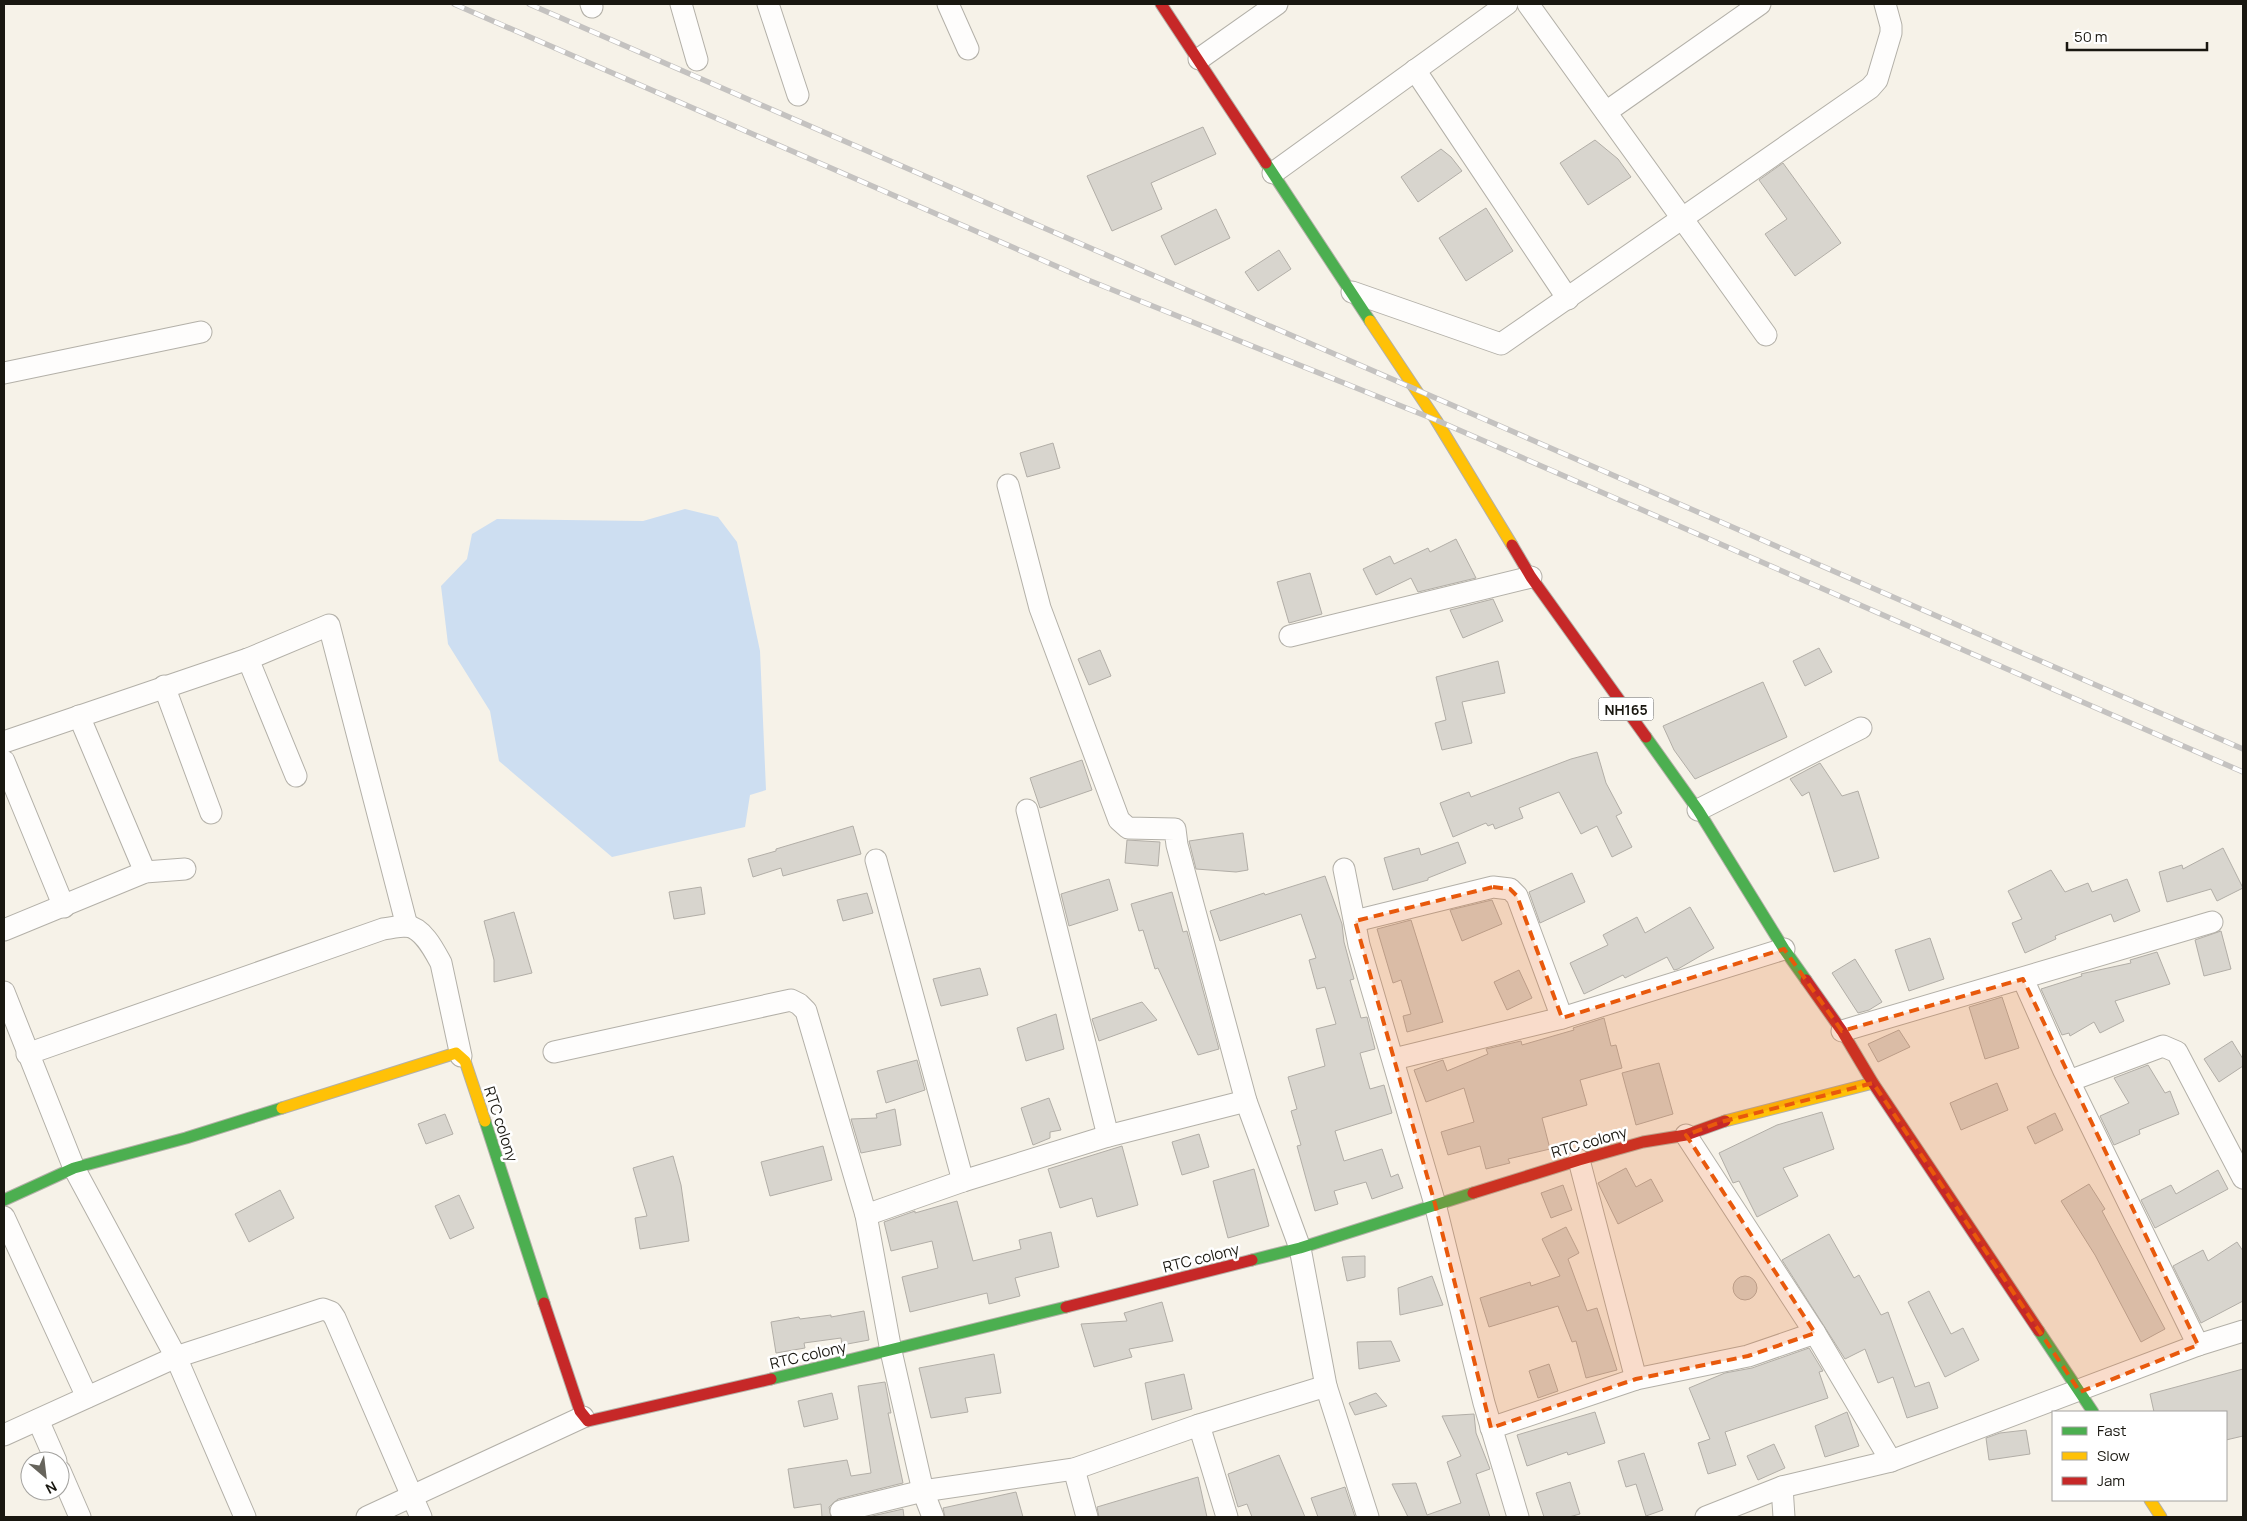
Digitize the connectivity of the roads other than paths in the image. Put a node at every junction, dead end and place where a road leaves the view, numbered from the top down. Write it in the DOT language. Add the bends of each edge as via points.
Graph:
graph roads {
  1 [pos="681,4"];
  2 [pos="768,4"];
  3 [pos="948,4"];
  4 [pos="1161,4"];
  5 [pos="1277,4"];
  6 [pos="1507,4"];
  7 [pos="1528,4"];
  8 [pos="1760,4"];
  9 [pos="1884,4"];
  10 [pos="968,49"];
  11 [pos="1198,59"];
  12 [pos="697,60"];
  13 [pos="1415,70"];
  14 [pos="798,95"];
  15 [pos="1606,112"];
  16 [pos="1273,173"];
  17 [pos="1682,218"];
  18 [pos="1352,292"];
  19 [pos="1568,299"];
  20 [pos="201,332"];
  21 [pos="1766,335"];
  22 [pos="4,373"];
  23 [pos="1008,484"];
  24 [pos="1531,577"];
  25 [pos="1290,636"];
  26 [pos="248,659"];
  27 [pos="164,686"];
  28 [pos="79,716"];
  29 [pos="1861,728"];
  30 [pos="4,742"];
  31 [pos="4,761"];
  32 [pos="296,776"];
  33 [pos="1027,810"];
  34 [pos="1698,810"];
  35 [pos="211,813"];
  36 [pos="876,860"];
  37 [pos="185,869"];
  38 [pos="1344,869"];
  39 [pos="145,872"];
  40 [pos="64,907"];
  41 [pos="1355,921"];
  42 [pos="2212,922"];
  43 [pos="408,926"];
  44 [pos="4,930"];
  45 [pos="1784,949"];
  46 [pos="2023,979"];
  47 [pos="4,992"];
  48 [pos="1562,1018"];
  49 [pos="1842,1031"];
  50 [pos="554,1052"];
  51 [pos="27,1054"];
  52 [pos="461,1056"];
  53 [pos="1394,1059"];
  54 [pos="2069,1081"];
  55 [pos="1873,1084"];
  56 [pos="1246,1101"];
  57 [pos="1686,1135"];
  58 [pos="1108,1136"];
  59 [pos="1578,1160"];
  60 [pos="74,1168"];
  61 [pos="2243,1178"];
  62 [pos="963,1181"];
  63 [pos="4,1200"];
  64 [pos="1435,1204"];
  65 [pos="866,1215"];
  66 [pos="4,1217"];
  67 [pos="1300,1248"];
  68 [pos="2243,1331"];
  69 [pos="1815,1333"];
  70 [pos="2198,1345"];
  71 [pos="891,1351"];
  72 [pos="176,1357"];
  73 [pos="1636,1379"];
  74 [pos="1326,1386"];
  75 [pos="2080,1392"];
  76 [pos="87,1397"];
  77 [pos="2092,1411"];
  78 [pos="583,1417"];
  79 [pos="38,1420"];
  80 [pos="1199,1425"];
  81 [pos="1491,1428"];
  82 [pos="5,1431"];
  83 [pos="52,1451"];
  84 [pos="1891,1461"];
  85 [pos="1074,1469"];
  86 [pos="1782,1487"];
  87 [pos="923,1491"];
  88 [pos="70,1494"];
  89 [pos="413,1496"];
  90 [pos="2151,1501"];
  91 [pos="840,1511"];
  92 [pos="80,1517"];
  93 [pos="245,1517"];
  94 [pos="368,1517"];
  95 [pos="422,1517"];
  96 [pos="933,1517"];
  97 [pos="1087,1517"];
  98 [pos="1226,1517"];
  99 [pos="1368,1517"];
  100 [pos="1518,1517"];
  101 [pos="1706,1517"];
  102 [pos="1784,1517"];
  103 [pos="2161,1517"];
  1 -- 12 [label="street"];
  2 -- 14 [label="street"];
  3 -- 10 [label="street"];
  4 -- 11 [label="main road, NH165"];
  5 -- 11 [label="street"];
  6 -- 13 [label="street"];
  7 -- 15 [label="street"];
  8 -- 15 [label="street"];
  9 -- 17 [label="street" via="1891,33 1874,84"];
  11 -- 16 [label="main road, NH165"];
  13 -- 16 [label="street"];
  13 -- 19 [label="street"];
  15 -- 17 [label="street"];
  16 -- 18 [label="main road, NH165"];
  17 -- 19 [label="street"];
  17 -- 21 [label="street"];
  18 -- 19 [label="street" via="1501,344"];
  18 -- 24 [label="main road, NH165" via="1436,420"];
  20 -- 22 [label="street"];
  23 -- 56 [label="street" via="1040,608 1118,820 1128,828 1175,829"];
  24 -- 25 [label="street"];
  24 -- 34 [label="main road, NH165"];
  26 -- 27 [label="street"];
  26 -- 32 [label="street"];
  26 -- 43 [label="street" via="330,625"];
  27 -- 28 [label="street"];
  27 -- 35 [label="street"];
  28 -- 30 [label="street"];
  28 -- 39 [label="street"];
  29 -- 34 [label="street"];
  31 -- 40 [label="street"];
  33 -- 58 [label="street"];
  34 -- 45 [label="main road, NH165"];
  36 -- 62 [label="street"];
  37 -- 39 [label="street"];
  38 -- 41 [label="street"];
  39 -- 40 [label="street"];
  40 -- 44 [label="street"];
  41 -- 48 [label="street" via="1493,887 1510,889 1517,896"];
  41 -- 53 [label="street" via="1359,945"];
  42 -- 46 [label="street"];
  43 -- 51 [label="street" via="383,929"];
  43 -- 52 [label="street" via="420,933 441,963"];
  45 -- 48 [label="street"];
  45 -- 49 [label="main road, NH165"];
  46 -- 49 [label="street"];
  46 -- 54 [label="street"];
  47 -- 51 [label="street"];
  48 -- 53 [label="street"];
  49 -- 55 [label="main road, NH165"];
  50 -- 65 [label="street" via="791,1000 799,1004 806,1011"];
  51 -- 60 [label="street"];
  52 -- 60 [label="main road" via="451,1054 186,1138"];
  52 -- 78 [label="main road, RTC colony"];
  53 -- 64 [label="street"];
  54 -- 61 [label="street" via="2163,1046 2177,1052"];
  54 -- 70 [label="street"];
  55 -- 57 [label="main road, RTC colony" via="1721,1122"];
  55 -- 75 [label="main road, NH165"];
  56 -- 58 [label="street"];
  56 -- 67 [label="street"];
  57 -- 59 [label="main road, RTC colony" via="1643,1142"];
  57 -- 69 [label="street"];
  58 -- 62 [label="street"];
  59 -- 64 [label="main road, RTC colony"];
  59 -- 73 [label="street"];
  60 -- 63 [label="main road"];
  60 -- 72 [label="street"];
  62 -- 65 [label="street"];
  64 -- 67 [label="main road, RTC colony"];
  64 -- 81 [label="street"];
  65 -- 71 [label="street"];
  66 -- 76 [label="street"];
  67 -- 71 [label="main road, RTC colony"];
  67 -- 74 [label="street"];
  68 -- 70 [label="street"];
  69 -- 73 [label="street" via="1748,1356"];
  69 -- 84 [label="street"];
  70 -- 75 [label="street"];
  71 -- 78 [label="main road, RTC colony" via="593,1421"];
  71 -- 87 [label="street"];
  72 -- 76 [label="street"];
  72 -- 89 [label="street" via="307,1313 323,1309 330,1312"];
  72 -- 93 [label="street"];
  73 -- 81 [label="street"];
  74 -- 80 [label="street"];
  74 -- 99 [label="street"];
  75 -- 77 [label="main road, NH165"];
  75 -- 84 [label="street"];
  76 -- 79 [label="street"];
  78 -- 89 [label="street"];
  79 -- 82 [label="street"];
  79 -- 83 [label="street"];
  80 -- 85 [label="street"];
  80 -- 98 [label="street"];
  81 -- 100 [label="street"];
  84 -- 86 [label="street"];
  85 -- 87 [label="street"];
  85 -- 97 [label="street"];
  86 -- 101 [label="street"];
  86 -- 102 [label="street"];
  87 -- 91 [label="street"];
  87 -- 96 [label="street"];
  88 -- 92 [label="street"];
  89 -- 94 [label="street"];
  89 -- 95 [label="street"];
  90 -- 103 [label="main road"];
}
